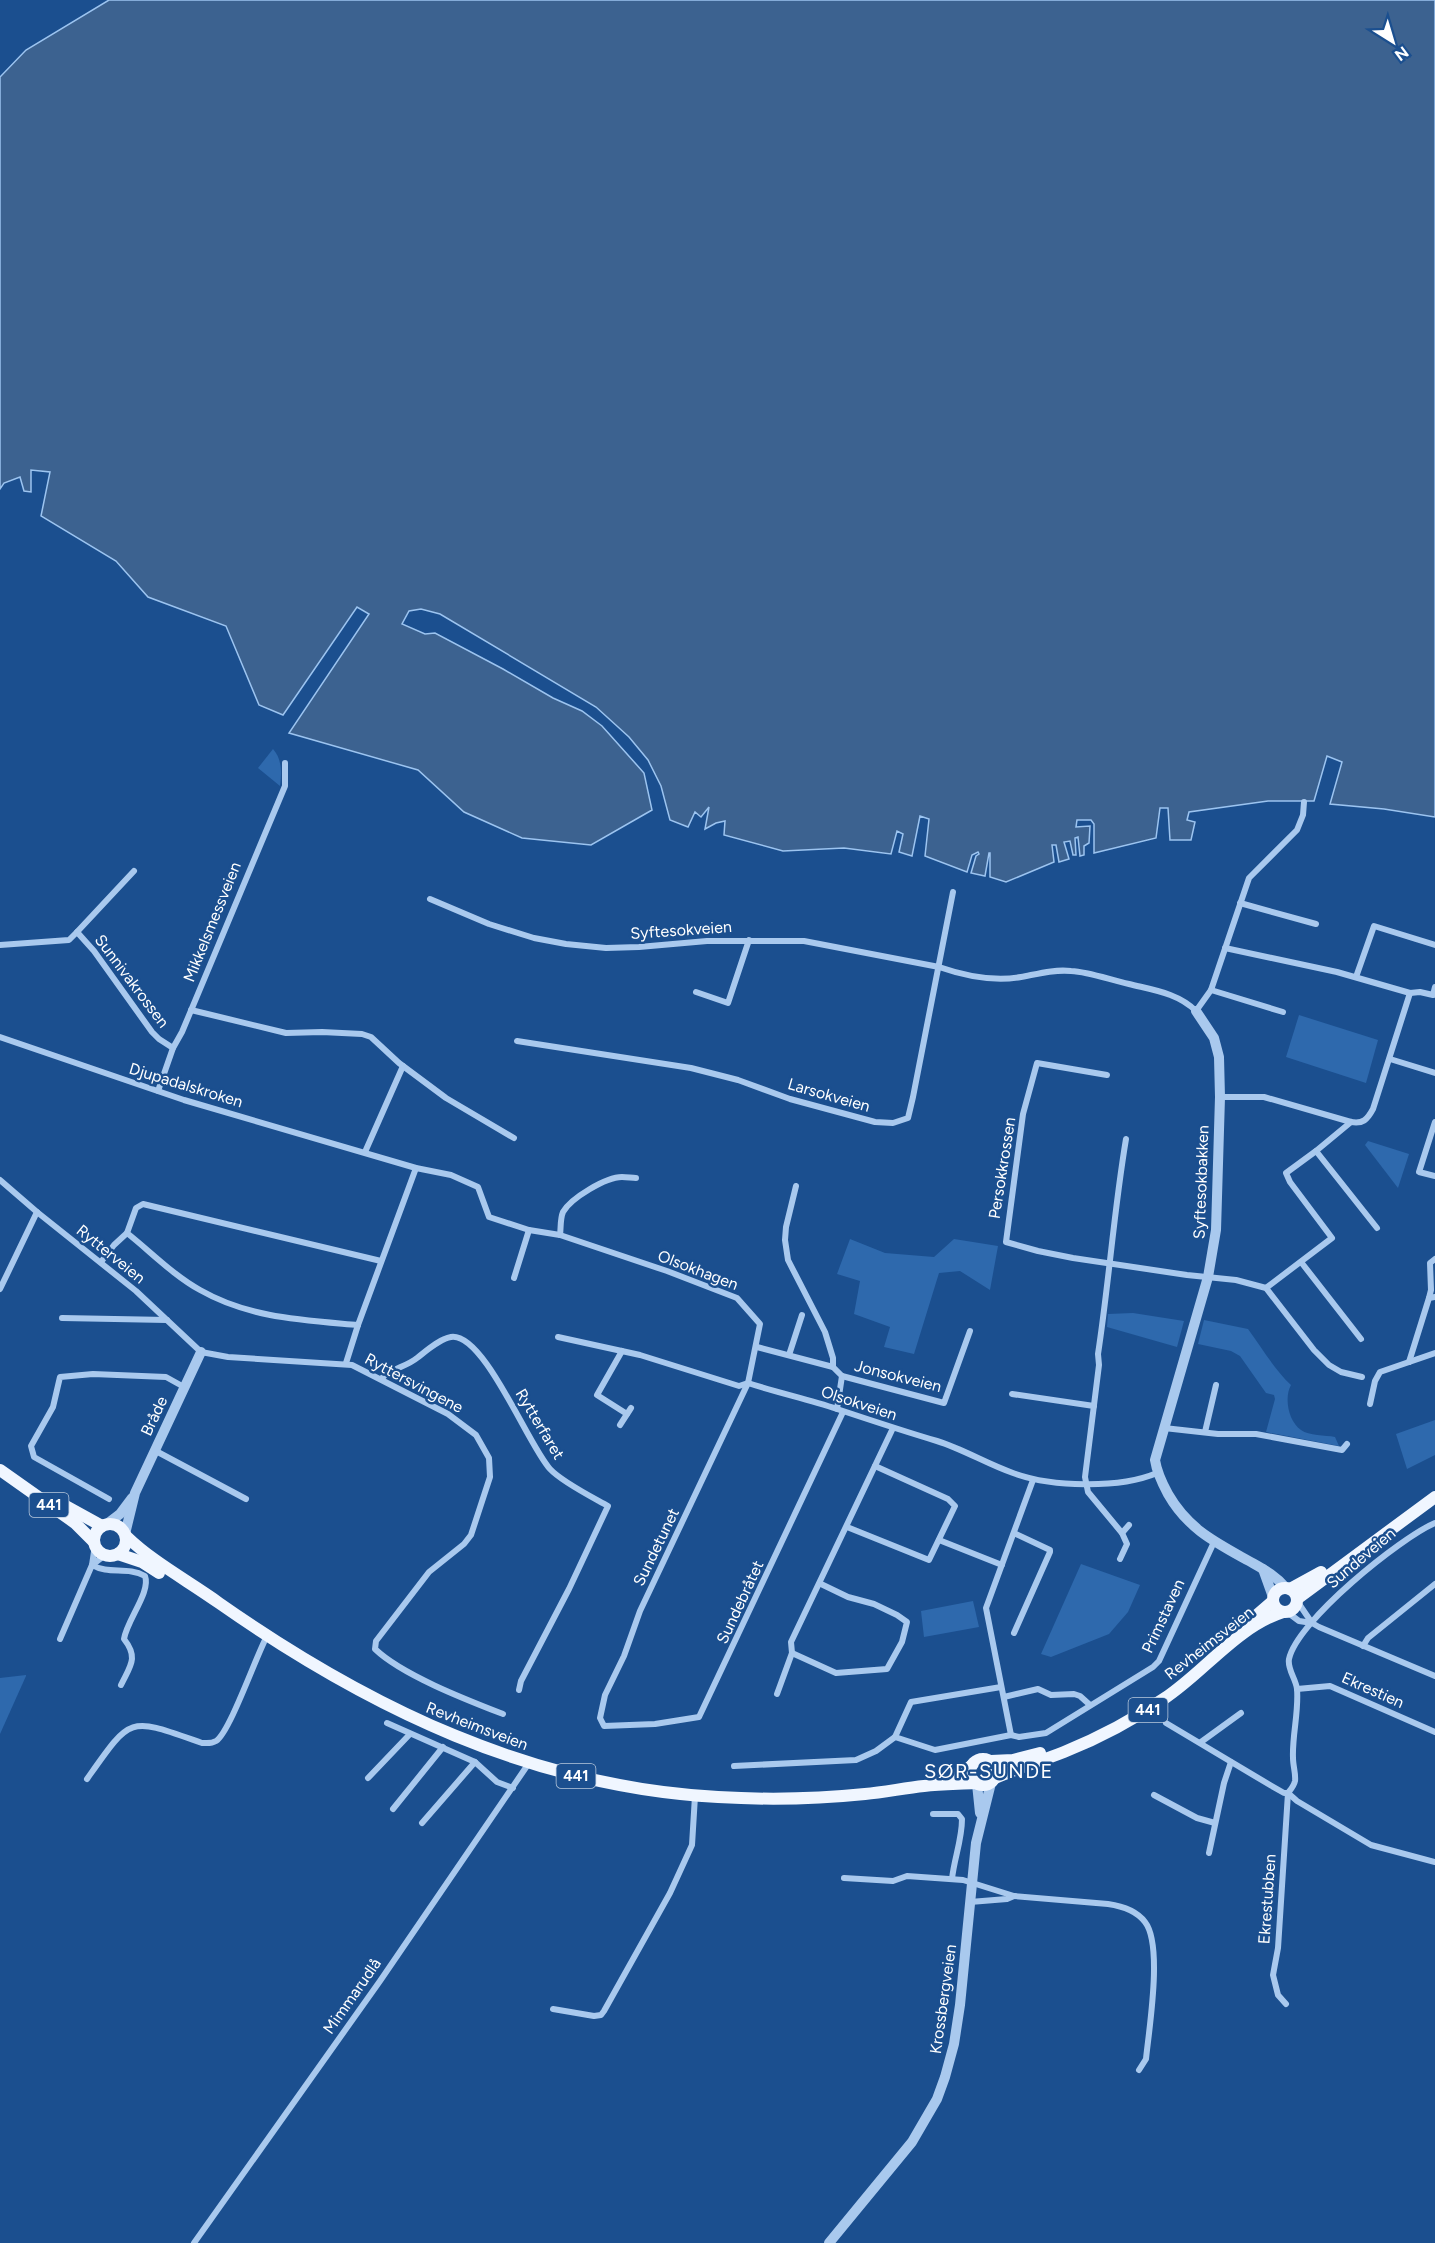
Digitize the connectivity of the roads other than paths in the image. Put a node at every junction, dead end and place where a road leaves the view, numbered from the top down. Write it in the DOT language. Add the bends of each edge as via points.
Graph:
graph roads {
  1 [pos="285,763"];
  2 [pos="1304,802"];
  3 [pos="134,871"];
  4 [pos="954,892"];
  5 [pos="430,899"];
  6 [pos="1240,903"];
  7 [pos="1316,924"];
  8 [pos="77,932"];
  9 [pos="749,940"];
  10 [pos="0,945"];
  11 [pos="1435,945"];
  12 [pos="1225,948"];
  13 [pos="939,967"];
  14 [pos="1356,977"];
  15 [pos="1435,987"];
  16 [pos="1211,990"];
  17 [pos="696,992"];
  18 [pos="1410,993"];
  19 [pos="191,1010"];
  20 [pos="1196,1011"];
  21 [pos="1283,1011"];
  22 [pos="0,1037"];
  23 [pos="517,1041"];
  24 [pos="173,1048"];
  25 [pos="1390,1059"];
  26 [pos="404,1066"];
  27 [pos="1435,1073"];
  28 [pos="1107,1075"];
  29 [pos="158,1091"];
  30 [pos="1220,1097"];
  31 [pos="1351,1122"];
  32 [pos="1435,1122"];
  33 [pos="514,1138"];
  34 [pos="1126,1138"];
  35 [pos="1316,1151"];
  36 [pos="365,1152"];
  37 [pos="416,1168"];
  38 [pos="1435,1176"];
  39 [pos="636,1178"];
  40 [pos="0,1179"];
  41 [pos="796,1186"];
  42 [pos="37,1212"];
  43 [pos="500,1221"];
  44 [pos="1377,1228"];
  45 [pos="529,1230"];
  46 [pos="127,1233"];
  47 [pos="560,1235"];
  48 [pos="1435,1259"];
  49 [pos="381,1261"];
  50 [pos="101,1262"];
  51 [pos="1301,1262"];
  52 [pos="1111,1264"];
  53 [pos="1208,1276"];
  54 [pos="514,1278"];
  55 [pos="1266,1288"];
  56 [pos="0,1289"];
  57 [pos="1432,1297"];
  58 [pos="802,1315"];
  59 [pos="62,1318"];
  60 [pos="167,1320"];
  61 [pos="358,1325"];
  62 [pos="970,1331"];
  63 [pos="558,1337"];
  64 [pos="1361,1339"];
  65 [pos="757,1347"];
  66 [pos="622,1351"];
  67 [pos="201,1352"];
  68 [pos="1435,1353"];
  69 [pos="789,1355"];
  70 [pos="1409,1362"];
  71 [pos="346,1363"];
  72 [pos="833,1367"];
  73 [pos="842,1376"];
  74 [pos="1362,1377"];
  75 [pos="381,1379"];
  76 [pos="748,1383"];
  77 [pos="1216,1385"];
  78 [pos="184,1387"];
  79 [pos="1012,1394"];
  80 [pos="1370,1404"];
  81 [pos="1095,1406"];
  82 [pos="631,1408"];
  83 [pos="840,1410"];
  84 [pos="627,1414"];
  85 [pos="620,1425"];
  86 [pos="893,1428"];
  87 [pos="1164,1428"];
  88 [pos="1205,1432"];
  89 [pos="1347,1444"];
  90 [pos="154,1450"];
  91 [pos="875,1466"];
  92 [pos="0,1469"];
  93 [pos="1157,1473"];
  94 [pos="1033,1480"];
  95 [pos="1088,1483"];
  96 [pos="135,1493"];
  97 [pos="1435,1497"];
  98 [pos="246,1498"];
  99 [pos="109,1499"];
  100 [pos="1435,1523"];
  101 [pos="104,1525"];
  102 [pos="1129,1525"];
  103 [pos="848,1527"];
  104 [pos="1014,1533"];
  105 [pos="1122,1533"];
  106 [pos="126,1535"];
  107 [pos="939,1540"];
  108 [pos="1214,1542"];
  109 [pos="95,1544"];
  110 [pos="118,1554"];
  111 [pos="105,1555"];
  112 [pos="1120,1559"];
  113 [pos="92,1564"];
  114 [pos="1002,1564"];
  115 [pos="1263,1569"];
  116 [pos="821,1584"];
  117 [pos="1435,1584"];
  118 [pos="1293,1594"];
  119 [pos="1273,1599"];
  120 [pos="1285,1612"];
  121 [pos="1312,1623"];
  122 [pos="263,1633"];
  123 [pos="1014,1633"];
  124 [pos="60,1639"];
  125 [pos="1363,1646"];
  126 [pos="792,1653"];
  127 [pos="1435,1676"];
  128 [pos="121,1685"];
  129 [pos="1001,1688"];
  130 [pos="1297,1689"];
  131 [pos="519,1690"];
  132 [pos="777,1694"];
  133 [pos="1004,1697"];
  134 [pos="1090,1705"];
  135 [pos="489,1709"];
  136 [pos="1241,1713"];
  137 [pos="503,1714"];
  138 [pos="485,1716"];
  139 [pos="387,1723"];
  140 [pos="1166,1723"];
  141 [pos="604,1726"];
  142 [pos="1435,1732"];
  143 [pos="410,1734"];
  144 [pos="1011,1735"];
  145 [pos="895,1737"];
  146 [pos="1201,1742"];
  147 [pos="442,1747"];
  148 [pos="991,1761"];
  149 [pos="475,1762"];
  150 [pos="1231,1762"];
  151 [pos="529,1763"];
  152 [pos="734,1766"];
  153 [pos="970,1766"];
  154 [pos="368,1778"];
  155 [pos="87,1779"];
  156 [pos="993,1780"];
  157 [pos="976,1784"];
  158 [pos="925,1786"];
  159 [pos="513,1788"];
  160 [pos="1288,1793"];
  161 [pos="695,1796"];
  162 [pos="1154,1796"];
  163 [pos="393,1809"];
  164 [pos="933,1814"];
  165 [pos="981,1819"];
  166 [pos="422,1822"];
  167 [pos="1215,1823"];
  168 [pos="1209,1853"];
  169 [pos="1435,1862"];
  170 [pos="844,1878"];
  171 [pos="952,1879"];
  172 [pos="971,1881"];
  173 [pos="1014,1896"];
  174 [pos="969,1902"];
  175 [pos="1286,2004"];
  176 [pos="553,2009"];
  177 [pos="1139,2070"];
  178 [pos="194,2243"];
  179 [pos="829,2243"];
  1 -- 19 [label="street, Mikkelsmessveien" via="285,786"];
  2 -- 6 [label="street" via="1297,830 1249,878"];
  3 -- 8 [label="street"];
  4 -- 13 [label="street, Larsokveien"];
  5 -- 9 [label="street, Syftesokveien" via="489,924 566,944 617,947"];
  6 -- 7 [label="street"];
  6 -- 12 [label="street"];
  8 -- 10 [label="street, Sunnivakrossen" via="69,940"];
  8 -- 24 [label="street, Sunnivakrossen" via="152,1032"];
  9 -- 13 [label="street, Syftesokveien" via="804,941"];
  9 -- 17 [label="street" via="728,1003"];
  11 -- 14 [label="street" via="1374,926"];
  12 -- 14 [label="street"];
  12 -- 16 [label="street"];
  13 -- 20 [label="street, Syftesokbakken" via="999,979 1072,970 1164,992 1182,999"];
  13 -- 23 [label="street, Larsokveien" via="908,1118 893,1123 853,1118 691,1068"];
  14 -- 18 [label="street"];
  15 -- 18 [label="street" via="1433,995"];
  16 -- 20 [label="street"];
  16 -- 21 [label="street"];
  18 -- 25 [label="street"];
  19 -- 24 [label="street, Mikkelsmessveien"];
  19 -- 26 [label="street" via="286,1033 362,1034"];
  20 -- 30 [label="street, Syftesokbakken" via="1217,1047"];
  22 -- 29 [label="street, Djupadalskroken"];
  24 -- 29 [label="street, Mikkelsmessveien"];
  25 -- 27 [label="street"];
  25 -- 31 [label="street" via="1368,1118"];
  26 -- 33 [label="street" via="446,1098"];
  26 -- 36 [label="street"];
  28 -- 52 [label="street, Persokkrossen" via="1037,1063 1023,1114 1006,1242"];
  29 -- 36 [label="street, Djupadalskroken"];
  30 -- 31 [label="street" via="1264,1097"];
  30 -- 53 [label="street, Syftesokbakken" via="1216,1230"];
  31 -- 35 [label="street"];
  32 -- 38 [label="street" via="1419,1172"];
  34 -- 52 [label="street"];
  35 -- 44 [label="street"];
  35 -- 51 [label="street" via="1286,1173 1332,1238"];
  36 -- 37 [label="street, Djupadalskroken"];
  37 -- 43 [label="street, Djupadalskroken" via="451,1175 477,1187 489,1217"];
  37 -- 49 [label="street"];
  39 -- 47 [label="street" via="604,1182 568,1205 562,1214"];
  40 -- 42 [label="street, Rytterveien"];
  41 -- 72 [label="street, Jonsokveien" via="785,1234 788,1260 825,1332"];
  42 -- 50 [label="street, Rytterveien"];
  42 -- 56 [label="street"];
  43 -- 45 [label="street, Olsokhagen"];
  45 -- 47 [label="street, Olsokhagen"];
  45 -- 54 [label="street"];
  46 -- 49 [label="street" via="136,1208 143,1204"];
  46 -- 50 [label="street"];
  46 -- 61 [label="street" via="185,1280 231,1306 286,1319"];
  47 -- 65 [label="street, Olsokhagen" via="737,1298 760,1324"];
  48 -- 57 [label="street" via="1430,1263"];
  49 -- 61 [label="street"];
  50 -- 60 [label="street, Rytterveien"];
  51 -- 55 [label="street"];
  51 -- 64 [label="street"];
  52 -- 53 [label="street, Persokkrossen"];
  52 -- 81 [label="street"];
  53 -- 55 [label="street, Persokkrossen"];
  53 -- 87 [label="street, Syftesokbakken"];
  55 -- 74 [label="street" via="1329,1365"];
  57 -- 70 [label="street"];
  58 -- 69 [label="street"];
  59 -- 60 [label="street"];
  60 -- 67 [label="street, Rytterveien"];
  61 -- 71 [label="street"];
  62 -- 73 [label="street, Jonsokveien" via="944,1403"];
  63 -- 66 [label="street, Olsokveien"];
  65 -- 69 [label="street, Jonsokveien"];
  65 -- 76 [label="street, Olsokhagen"];
  66 -- 76 [label="street, Olsokveien" via="739,1386"];
  66 -- 84 [label="street" via="597,1395"];
  67 -- 71 [label="street, Ryttersvingene"];
  67 -- 78 [label="street, Bråde"];
  68 -- 70 [label="street"];
  69 -- 72 [label="street, Jonsokveien"];
  70 -- 80 [label="street" via="1380,1372"];
  71 -- 75 [label="street, Ryttersvingene"];
  72 -- 73 [label="street, Jonsokveien"];
  73 -- 83 [label="street, Jonsokveien"];
  75 -- 131 [label="street, Rytterfaret" via="450,1337 468,1342 486,1362 550,1469 608,1506"];
  75 -- 135 [label="street, Ryttersvingene" via="448,1414 476,1435 489,1458 490,1477 471,1534 429,1572 376,1641 375,1649 404,1670"];
  76 -- 83 [label="street, Olsokveien"];
  76 -- 141 [label="street, Sundetunet" via="640,1611 605,1695 600,1718"];
  77 -- 88 [label="street"];
  78 -- 90 [label="street, Bråde"];
  78 -- 99 [label="street" via="166,1377 60,1377 53,1407 33,1442 32,1454"];
  79 -- 81 [label="street"];
  81 -- 95 [label="street" via="1085,1477"];
  82 -- 84 [label="street"];
  83 -- 86 [label="street, Olsokveien"];
  83 -- 141 [label="street, Sundebråtet" via="699,1718"];
  84 -- 85 [label="street"];
  86 -- 91 [label="street"];
  86 -- 94 [label="street, Olsokveien" via="956,1448"];
  87 -- 88 [label="street"];
  87 -- 93 [label="street, Syftesokbakken" via="1155,1460"];
  88 -- 89 [label="street" via="1256,1434 1342,1450"];
  90 -- 96 [label="street, Bråde"];
  90 -- 98 [label="street"];
  91 -- 103 [label="street"];
  91 -- 107 [label="street" via="953,1503"];
  92 -- 101 [label="main road, 441" via="90,1521"];
  92 -- 109 [label="main road, 441" via="75,1523"];
  93 -- 95 [label="street, Olsokveien" via="1143,1479"];
  93 -- 108 [label="street" via="1185,1520"];
  94 -- 95 [label="street, Olsokveien"];
  94 -- 104 [label="street"];
  95 -- 105 [label="street" via="1088,1492"];
  96 -- 101 [label="street, Bråde" via="120,1514"];
  96 -- 106 [label="street, Bråde"];
  97 -- 118 [label="main road, 441"];
  100 -- 121 [label="street, Sundeveien" via="1396,1546 1335,1597"];
  101 -- 106 [label="main road, 441" via="116,1525"];
  101 -- 109 [label="main road" via="96,1533"];
  102 -- 105 [label="street"];
  103 -- 107 [label="street" via="929,1560"];
  103 -- 116 [label="street"];
  104 -- 114 [label="street"];
  104 -- 123 [label="street" via="1050,1550"];
  105 -- 112 [label="street" via="1127,1544"];
  106 -- 110 [label="main road" via="126,1544"];
  106 -- 122 [label="main road, Revheimsveien / 441" via="153,1560"];
  107 -- 114 [label="street"];
  108 -- 115 [label="street"];
  108 -- 134 [label="street, Primstaven" via="1159,1661"];
  109 -- 111 [label="main road, 441"];
  109 -- 113 [label="street"];
  110 -- 111 [label="main road, 441"];
  110 -- 122 [label="main road, Revheimsveien / 441" via="142,1562"];
  111 -- 113 [label="street"];
  113 -- 124 [label="street"];
  113 -- 128 [label="street" via="102,1571 128,1569 145,1576 146,1587 126,1627 124,1639 132,1649 133,1660"];
  114 -- 129 [label="street" via="986,1605"];
  115 -- 118 [label="street" via="1275,1575"];
  115 -- 119 [label="street"];
  116 -- 126 [label="street" via="791,1642"];
  116 -- 126 [label="street" via="874,1604 907,1622 902,1642 887,1669 836,1673"];
  117 -- 125 [label="street"];
  118 -- 119 [label="main road, 441" via="1278,1590"];
  118 -- 120 [label="main road, 441" via="1293,1609"];
  118 -- 121 [label="street"];
  119 -- 120 [label="main road" via="1276,1609"];
  119 -- 148 [label="main road, Revheimsveien / 441" via="1180,1679 1132,1712 1062,1746 1021,1758"];
  120 -- 121 [label="street" via="1299,1621"];
  120 -- 156 [label="main road, Revheimsveien / 441" via="1263,1621 1168,1696 1126,1723"];
  121 -- 125 [label="street"];
  121 -- 130 [label="street, Ekrestubben" via="1289,1658"];
  122 -- 151 [label="main road, Revheimsveien / 441" via="356,1690 413,1719"];
  122 -- 155 [label="street" via="230,1721 217,1741 202,1743 154,1726 135,1725 118,1736"];
  125 -- 127 [label="street"];
  126 -- 132 [label="street"];
  129 -- 133 [label="street"];
  129 -- 145 [label="street" via="911,1702"];
  130 -- 142 [label="street, Ekrestien" via="1330,1686"];
  130 -- 160 [label="street, Ekrestubben" via="1295,1782"];
  133 -- 134 [label="street" via="1038,1689 1051,1695 1074,1694"];
  133 -- 144 [label="street"];
  134 -- 144 [label="street, Primstaven" via="1046,1733"];
  135 -- 137 [label="street, Ryttersvingene"];
  135 -- 138 [label="street"];
  136 -- 146 [label="street"];
  139 -- 143 [label="street, Revheimsveien"];
  140 -- 146 [label="street"];
  143 -- 147 [label="street, Revheimsveien"];
  143 -- 154 [label="street"];
  144 -- 145 [label="street, Primstaven" via="935,1750"];
  145 -- 152 [label="street" via="856,1760"];
  146 -- 150 [label="street"];
  147 -- 149 [label="street, Revheimsveien"];
  147 -- 163 [label="street"];
  148 -- 153 [label="main road, 441" via="977,1760"];
  148 -- 156 [label="main road" via="996,1768"];
  149 -- 159 [label="street, Revheimsveien" via="496,1782"];
  149 -- 166 [label="street"];
  150 -- 160 [label="street"];
  150 -- 167 [label="street"];
  151 -- 159 [label="street, Mimmarudlå"];
  151 -- 161 [label="main road, Revheimsveien / 441" via="601,1781"];
  153 -- 157 [label="main road" via="969,1774"];
  153 -- 158 [label="main road, Revheimsveien / 441"];
  156 -- 157 [label="main road, 441"];
  156 -- 165 [label="street, Krossbergveien"];
  157 -- 158 [label="main road, Revheimsveien / 441"];
  157 -- 165 [label="street, Krossbergveien"];
  158 -- 161 [label="main road, Revheimsveien / 441" via="825,1797"];
  159 -- 178 [label="street, Mimmarudlå"];
  160 -- 169 [label="street" via="1371,1845"];
  160 -- 175 [label="street, Ekrestubben" via="1273,1976 1278,1995"];
  161 -- 176 [label="street" via="690,1850 604,2011 594,2016"];
  162 -- 167 [label="street"];
  164 -- 171 [label="street" via="962,1817"];
  165 -- 172 [label="street, Krossbergveien"];
  167 -- 168 [label="street"];
  170 -- 171 [label="street"];
  171 -- 172 [label="street"];
  172 -- 173 [label="street"];
  172 -- 174 [label="street, Krossbergveien"];
  173 -- 174 [label="street"];
  173 -- 177 [label="street" via="1121,1906 1145,1922 1155,1956 1146,2059"];
  174 -- 179 [label="street, Krossbergveien" via="954,2044 937,2099 912,2142"];
}
